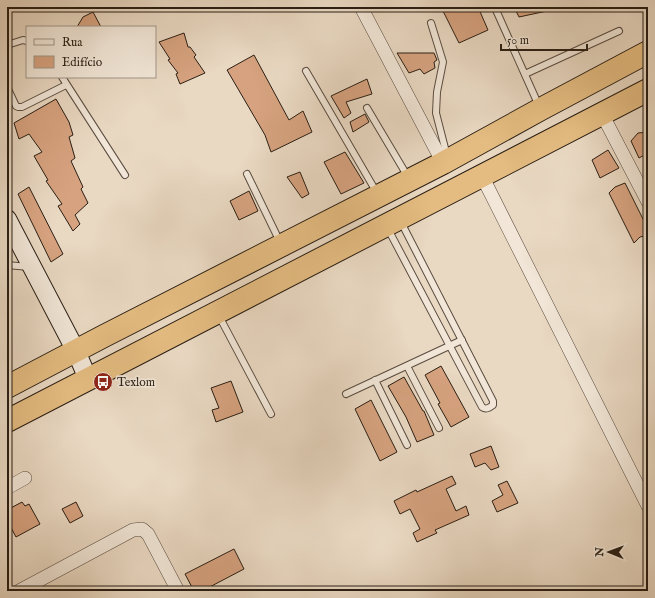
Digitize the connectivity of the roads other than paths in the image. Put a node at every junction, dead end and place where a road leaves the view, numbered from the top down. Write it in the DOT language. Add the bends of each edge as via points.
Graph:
graph roads {
  1 [pos="361,7"];
  2 [pos="496,10"];
  3 [pos="431,23"];
  4 [pos="619,31"];
  5 [pos="26,41"];
  6 [pos="7,45"];
  7 [pos="648,52"];
  8 [pos="306,71"];
  9 [pos="525,74"];
  10 [pos="62,78"];
  11 [pos="66,85"];
  12 [pos="7,87"];
  13 [pos="648,90"];
  14 [pos="367,108"];
  15 [pos="541,109"];
  16 [pos="602,114"];
  17 [pos="446,162"];
  18 [pos="124,174"];
  19 [pos="247,174"];
  20 [pos="482,176"];
  21 [pos="410,180"];
  22 [pos="378,196"];
  23 [pos="648,202"];
  24 [pos="7,219"];
  25 [pos="393,222"];
  26 [pos="282,245"];
  27 [pos="7,264"];
  28 [pos="32,267"];
  29 [pos="217,312"];
  30 [pos="462,340"];
  31 [pos="450,346"];
  32 [pos="76,351"];
  33 [pos="407,366"];
  34 [pos="88,379"];
  35 [pos="375,380"];
  36 [pos="7,387"];
  37 [pos="346,394"];
  38 [pos="272,414"];
  39 [pos="7,420"];
  40 [pos="439,428"];
  41 [pos="407,445"];
  42 [pos="25,478"];
  43 [pos="7,488"];
  44 [pos="648,506"];
  45 [pos="19,591"];
  46 [pos="178,591"];
  1 -- 17 [label="street"];
  2 -- 9 [label="lane"];
  3 -- 17 [label="lane" via="443,62 436,113"];
  4 -- 9 [label="lane"];
  5 -- 6 [label="lane"];
  7 -- 15 [label="highway"];
  8 -- 22 [label="lane"];
  9 -- 15 [label="lane"];
  10 -- 11 [label="lane"];
  11 -- 12 [label="lane" via="22,107 16,106"];
  11 -- 18 [label="lane"];
  13 -- 16 [label="highway"];
  14 -- 21 [label="lane"];
  15 -- 17 [label="highway"];
  16 -- 20 [label="highway"];
  16 -- 23 [label="street"];
  17 -- 21 [label="highway"];
  19 -- 26 [label="lane"];
  20 -- 25 [label="highway"];
  20 -- 44 [label="street"];
  21 -- 22 [label="highway"];
  22 -- 26 [label="highway"];
  24 -- 28 [label="street"];
  25 -- 29 [label="highway"];
  25 -- 30 [label="lane"];
  25 -- 31 [label="lane"];
  26 -- 32 [label="highway"];
  27 -- 28 [label="lane"];
  28 -- 32 [label="street"];
  29 -- 34 [label="highway"];
  29 -- 38 [label="lane"];
  30 -- 31 [label="lane"];
  30 -- 31 [label="lane" via="493,401 493,405 488,408 482,407"];
  31 -- 33 [label="lane"];
  32 -- 34 [label="street"];
  32 -- 36 [label="highway"];
  33 -- 35 [label="lane"];
  33 -- 40 [label="lane"];
  34 -- 39 [label="highway"];
  35 -- 37 [label="lane"];
  35 -- 41 [label="lane"];
  42 -- 43 [label="street"];
  45 -- 46 [label="street" via="133,530 142,529 148,534"];
}
